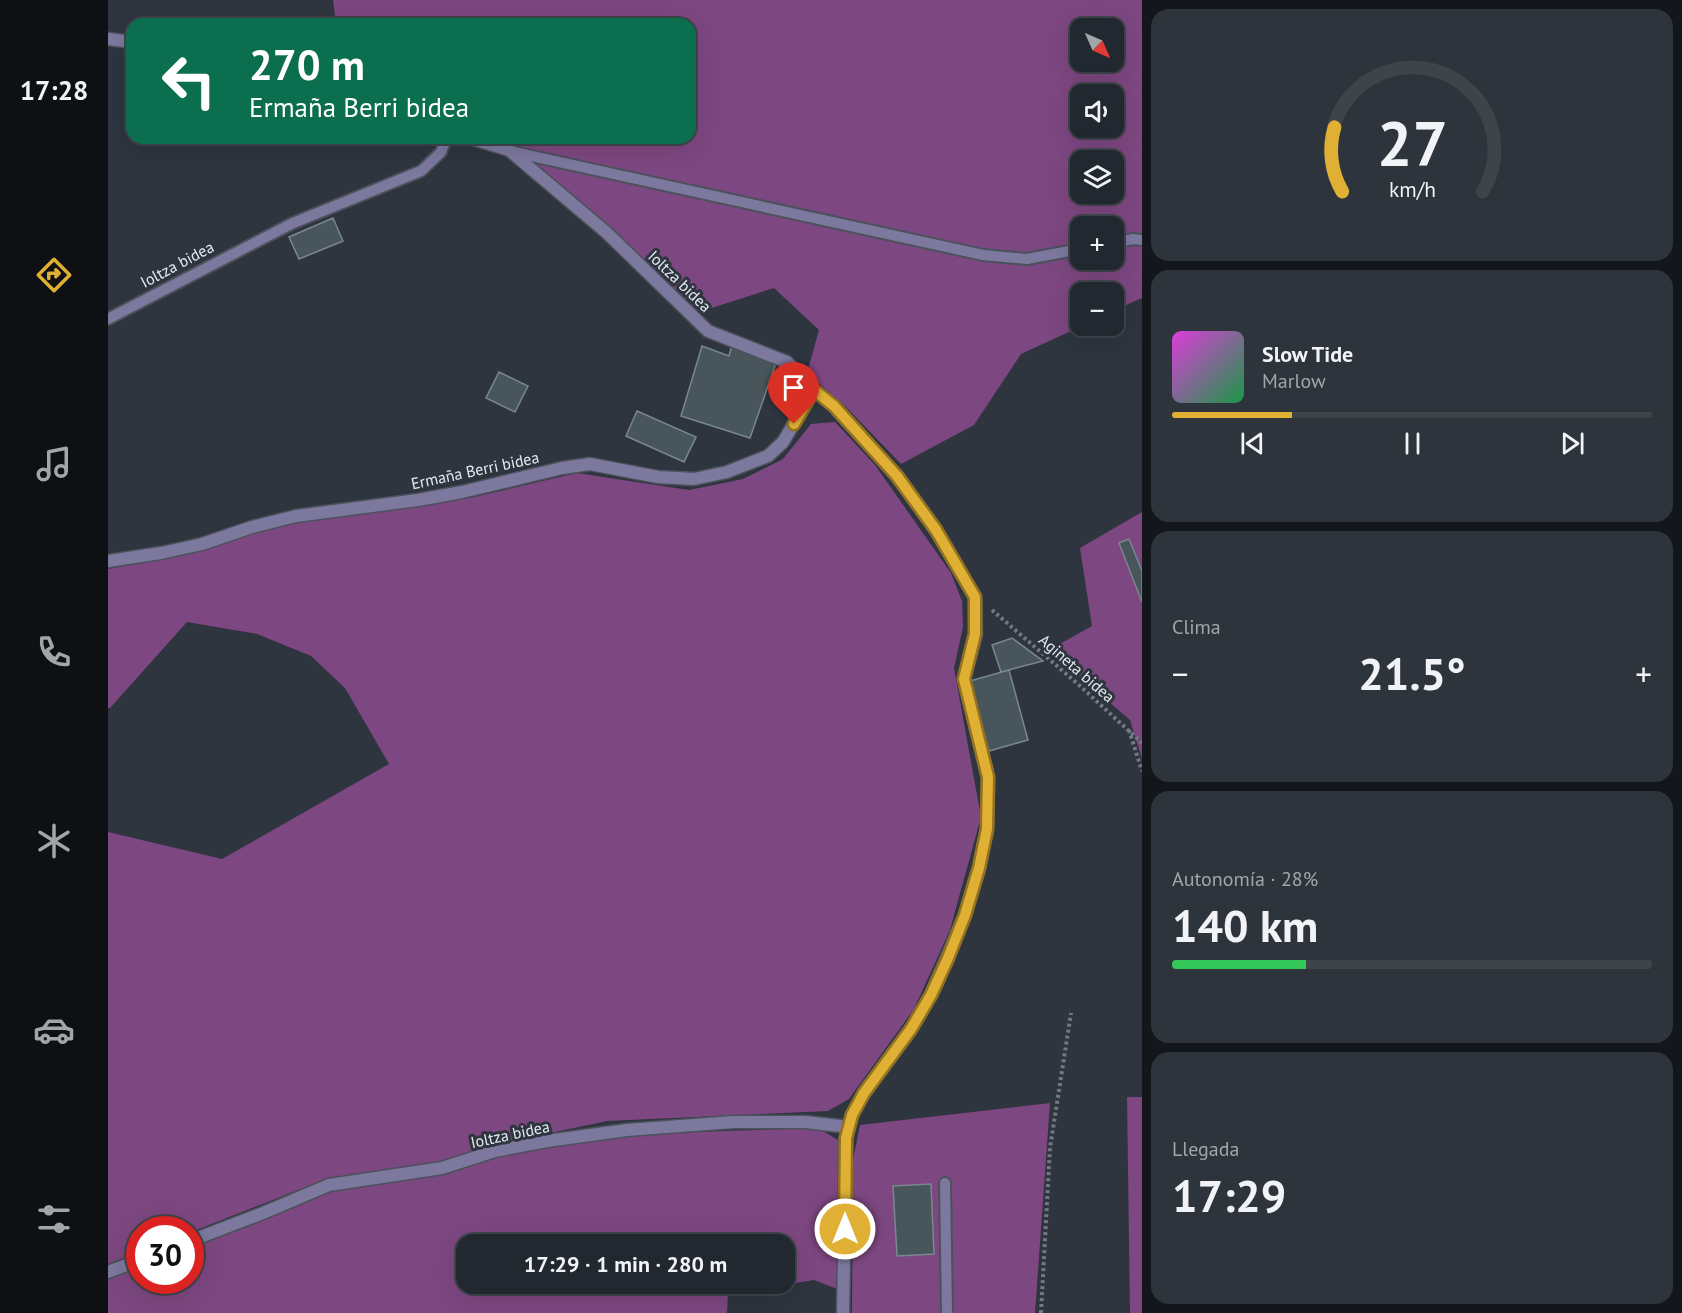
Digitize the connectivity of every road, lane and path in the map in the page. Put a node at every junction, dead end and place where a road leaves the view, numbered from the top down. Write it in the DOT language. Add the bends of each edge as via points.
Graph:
graph roads {
  1 [pos="108,39"];
  2 [pos="126,41"];
  3 [pos="444,144"];
  4 [pos="490,144"];
  5 [pos="509,150"];
  6 [pos="1142,240"];
  7 [pos="1124,241"];
  8 [pos="1070,251"];
  9 [pos="108,319"];
  10 [pos="814,390"];
  11 [pos="108,561"];
  12 [pos="975,597"];
  13 [pos="1128,729"];
  14 [pos="1142,743"];
  15 [pos="1142,771"];
  16 [pos="1071,1013"];
  17 [pos="849,1126"];
  18 [pos="945,1183"];
  19 [pos="204,1236"];
  20 [pos="126,1265"];
  21 [pos="108,1272"];
  22 [pos="843,1313"];
  23 [pos="947,1313"];
  24 [pos="1041,1313"];
  1 -- 2 [label="street"];
  3 -- 9 [label="lane, Ioltza bidea" via="421,171 292,223"];
  4 -- 5 [label="street, Ioltza bidea"];
  5 -- 8 [label="lane" via="983,255 1027,259"];
  5 -- 10 [label="street, Ioltza bidea" via="607,233 708,331 787,362"];
  6 -- 7 [label="lane"];
  10 -- 11 [label="street, Ermaña Berri bidea" via="783,442 768,456 727,472 694,479 658,477 590,464 562,468 418,500 296,516 202,544"];
  10 -- 12 [label="street, Ioltza bidea" via="834,406 897,476 936,530"];
  12 -- 13 [label="path, Agineta bidea"];
  12 -- 17 [label="street" via="975,634 964,679 988,777 987,829 979,868 965,915 931,995 864,1093"];
  13 -- 14 [label="path, Agineta bidea"];
  13 -- 15 [label="path"];
  16 -- 24 [label="path" via="1050,1148"];
  17 -- 19 [label="street, Ioltza bidea" via="734,1122 547,1141 495,1151 442,1168 329,1185"];
  17 -- 22 [label="street"];
  18 -- 23 [label="lane"];
  20 -- 21 [label="street"];
}
